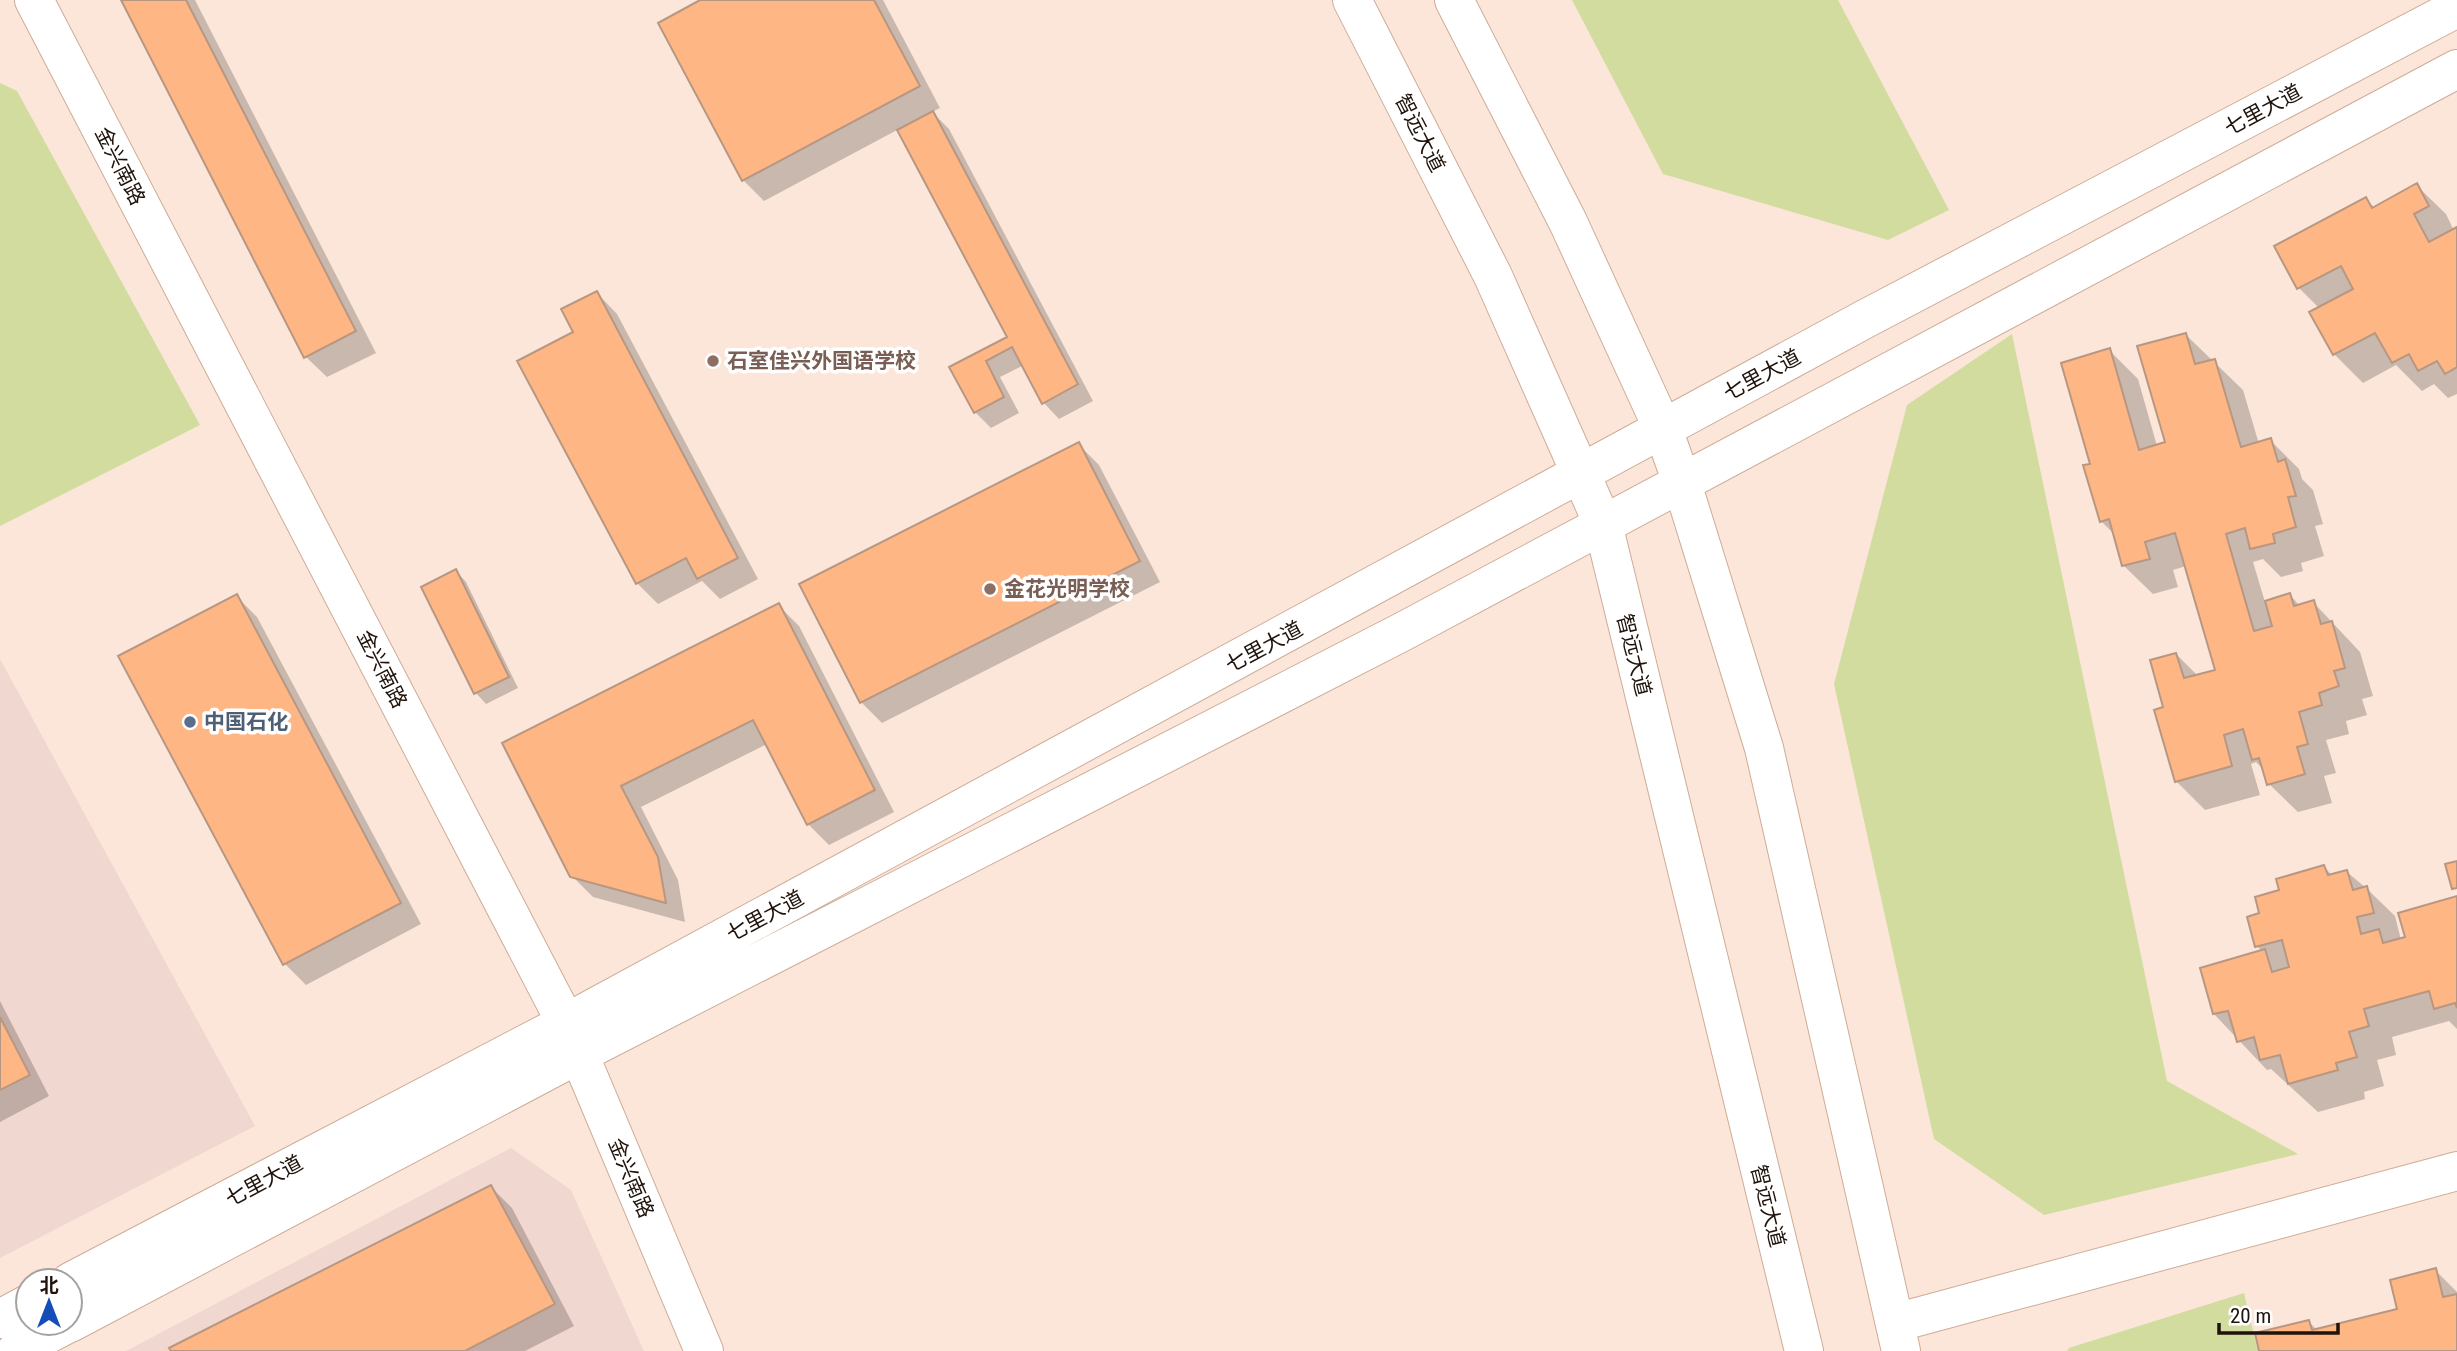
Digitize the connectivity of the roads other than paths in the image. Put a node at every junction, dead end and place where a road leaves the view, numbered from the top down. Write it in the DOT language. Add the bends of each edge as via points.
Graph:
graph roads {
  1 [pos="34,0"];
  2 [pos="1352,0"];
  3 [pos="1454,0"];
  4 [pos="2457,8"];
  5 [pos="2457,69"];
  6 [pos="1663,429"];
  7 [pos="1583,474"];
  8 [pos="1681,480"];
  9 [pos="1603,524"];
  10 [pos="573,1038"];
  11 [pos="2457,1171"];
  12 [pos="84,1275"];
  13 [pos="84,1315"];
  14 [pos="43,1337"];
  15 [pos="1898,1337"];
  16 [pos="16,1351"];
  17 [pos="704,1351"];
  18 [pos="1804,1351"];
  1 -- 10 [label="main road, 金兴南路"];
  2 -- 7 [label="main road, 智远大道" via="1493,276"];
  3 -- 6 [label="main road" via="1568,222"];
  4 -- 6 [label="main road, 七里大道"];
  5 -- 8 [label="main road, 七里大道"];
  6 -- 7 [label="main road, 七里大道"];
  6 -- 8 [label="main road"];
  7 -- 9 [label="main road, 智远大道"];
  7 -- 10 [label="main road, 七里大道"];
  8 -- 9 [label="main road, 七里大道"];
  8 -- 15 [label="main road" via="1764,748"];
  9 -- 10 [label="main road, 七里大道" via="1402,632"];
  9 -- 18 [label="main road, 智远大道"];
  10 -- 12 [label="main road, 七里大道"];
  10 -- 13 [label="main road, 七里大道"];
  10 -- 17 [label="main road, 金兴南路"];
  11 -- 15 [label="main road"];
  14 -- 16 [label="main road, 七里大道"];
}
